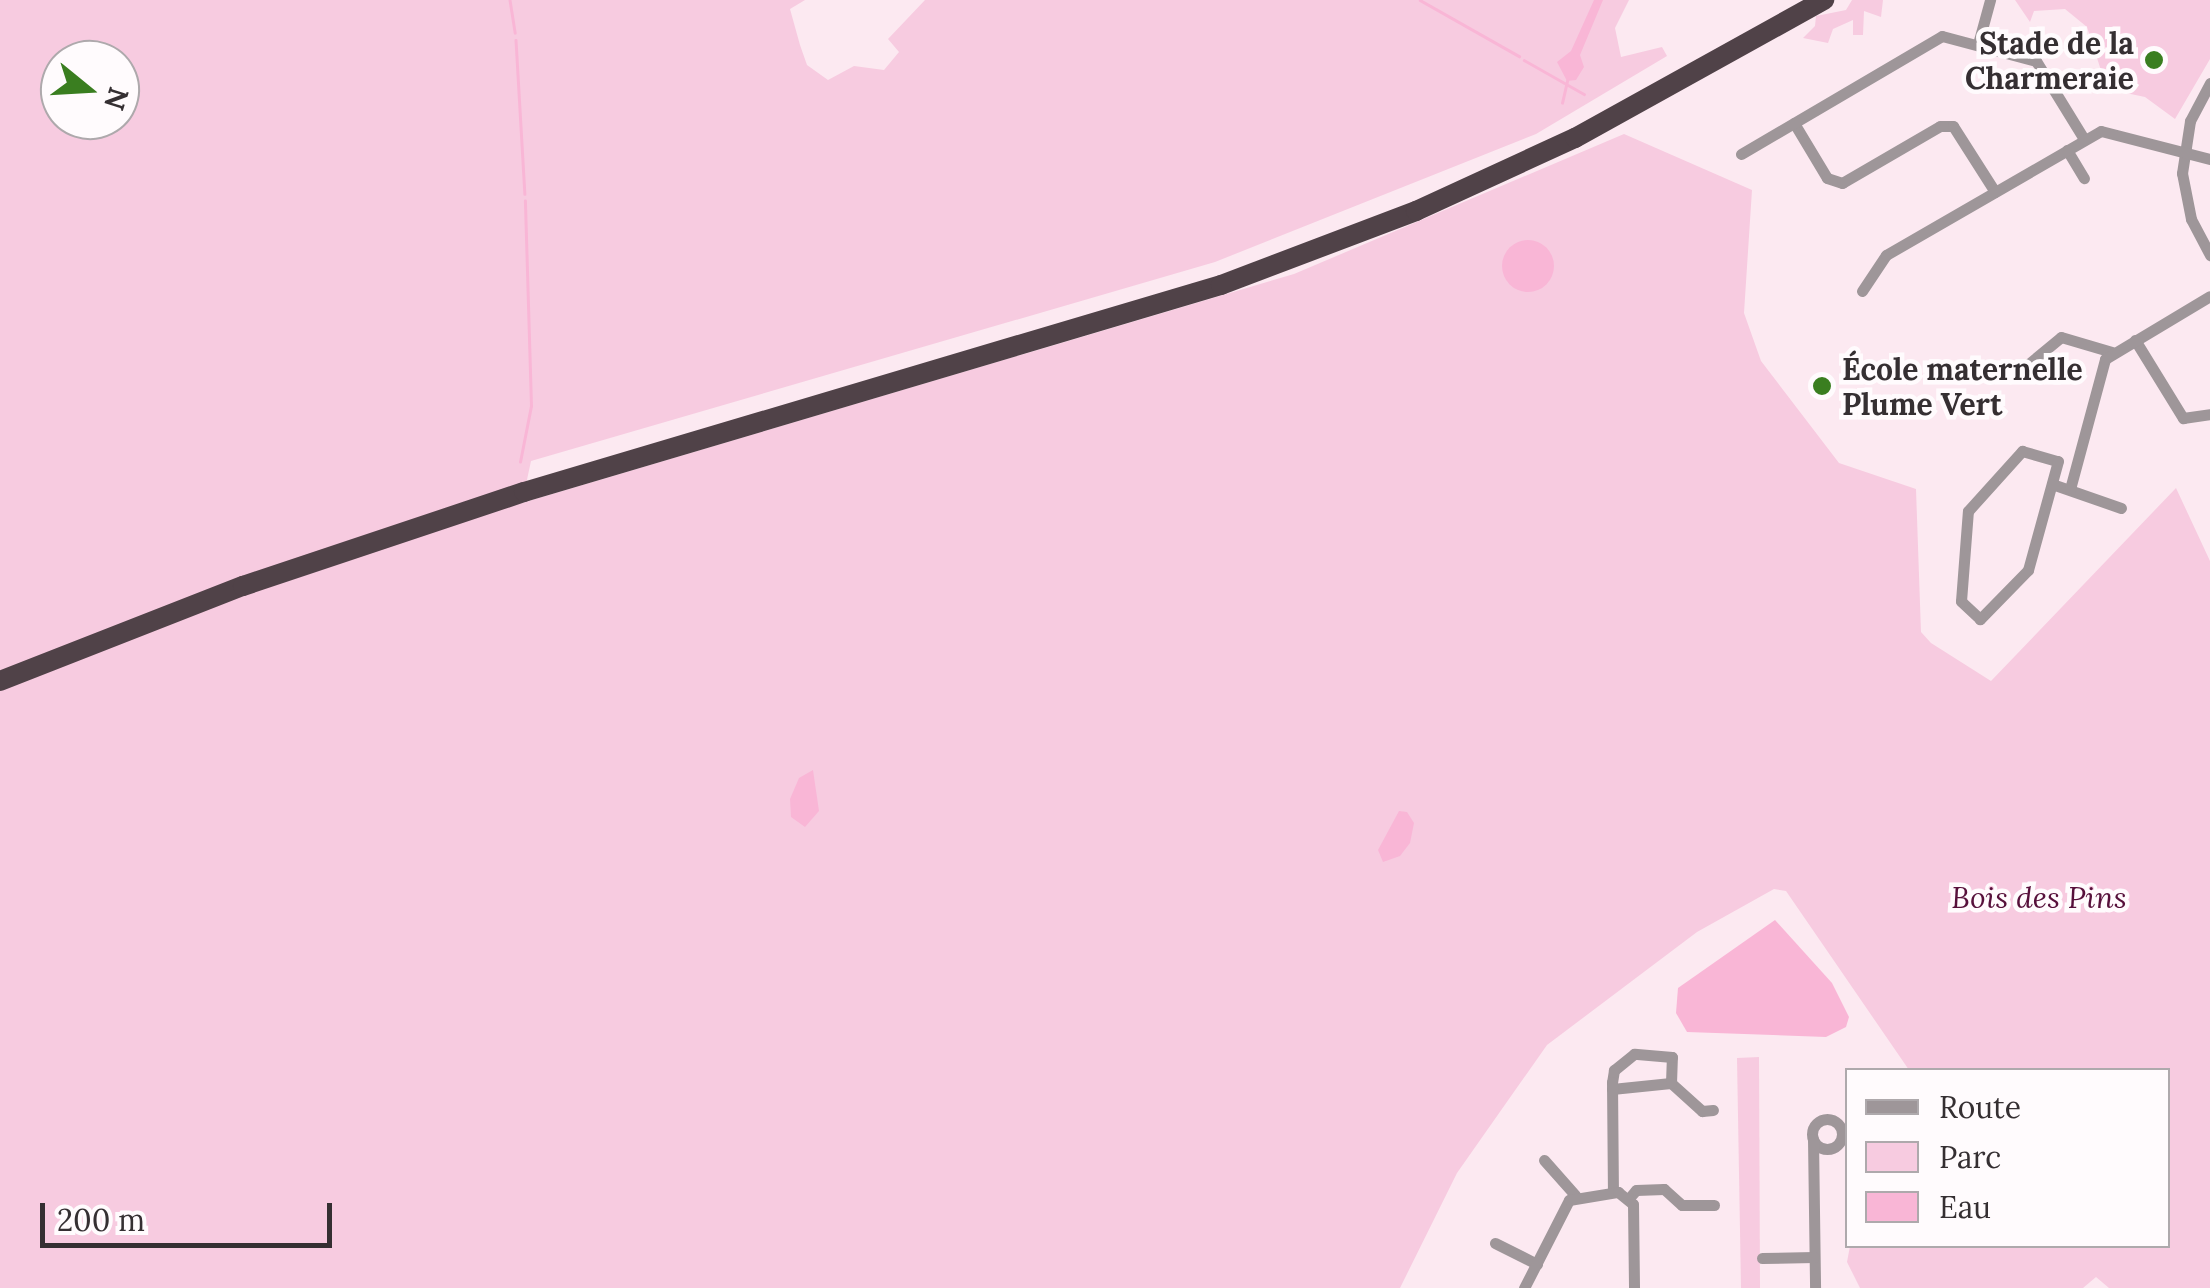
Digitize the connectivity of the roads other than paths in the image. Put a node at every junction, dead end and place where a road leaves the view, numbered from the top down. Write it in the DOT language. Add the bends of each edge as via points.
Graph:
graph roads {
  1 [pos="1802,0"];
  2 [pos="1824,0"];
  3 [pos="1990,0"];
  4 [pos="1978,44"];
  5 [pos="2210,83"];
  6 [pos="1794,124"];
  7 [pos="2084,140"];
  8 [pos="2067,150"];
  9 [pos="2182,152"];
  10 [pos="1740,154"];
  11 [pos="2210,159"];
  12 [pos="2084,178"];
  13 [pos="1995,192"];
  14 [pos="2210,255"];
  15 [pos="1862,291"];
  16 [pos="2210,296"];
  17 [pos="2136,340"];
  18 [pos="2112,352"];
  19 [pos="2020,371"];
  20 [pos="2210,414"];
  21 [pos="2058,461"];
  22 [pos="2076,466"];
  23 [pos="2052,484"];
  24 [pos="2070,489"];
  25 [pos="2122,508"];
  26 [pos="0,668"];
  27 [pos="0,681"];
  28 [pos="1671,1083"];
  29 [pos="1612,1089"];
  30 [pos="1713,1110"];
  31 [pos="1813,1140"];
  32 [pos="1845,1140"];
  33 [pos="1544,1160"];
  34 [pos="1613,1192"];
  35 [pos="1576,1195"];
  36 [pos="1630,1197"];
  37 [pos="1714,1205"];
  38 [pos="1495,1243"];
  39 [pos="1814,1257"];
  40 [pos="1762,1258"];
  41 [pos="1537,1264"];
  42 [pos="1524,1288"];
  43 [pos="1634,1288"];
  44 [pos="1815,1288"];
  1 -- 26 [label="highway" via="1570,128 1410,201 1218,274 527,479 239,576"];
  2 -- 27 [label="highway" via="1575,138 1416,210 1221,285 524,492 243,586"];
  3 -- 4 [label="street"];
  4 -- 6 [label="street" via="1938,37"];
  4 -- 7 [label="street" via="2038,62"];
  5 -- 9 [label="street"];
  6 -- 10 [label="street"];
  6 -- 13 [label="street" via="1827,178 1842,183 1940,126 1954,126"];
  7 -- 8 [label="street"];
  7 -- 9 [label="street" via="2108,131"];
  8 -- 12 [label="street"];
  8 -- 13 [label="street"];
  9 -- 11 [label="street"];
  9 -- 14 [label="street" via="2188,210"];
  13 -- 15 [label="street" via="1886,255"];
  16 -- 17 [label="street"];
  17 -- 18 [label="street"];
  17 -- 20 [label="street" via="2183,418"];
  18 -- 19 [label="street" via="2061,337"];
  18 -- 22 [label="street"];
  21 -- 22 [label="street"];
  21 -- 23 [label="street"];
  21 -- 23 [label="street" via="2020,452 1968,508 1961,598 1978,618 1988,616 2028,570"];
  22 -- 24 [label="street"];
  23 -- 24 [label="street"];
  24 -- 25 [label="street"];
  28 -- 29 [label="street"];
  28 -- 29 [label="street" via="1672,1057 1634,1054 1617,1065"];
  28 -- 30 [label="street" via="1702,1111"];
  29 -- 34 [label="street"];
  31 -- 32 [label="street" via="1830,1148"];
  31 -- 32 [label="street" via="1815,1124 1835,1120"];
  31 -- 39 [label="street"];
  33 -- 35 [label="street"];
  34 -- 35 [label="street"];
  34 -- 36 [label="street"];
  35 -- 41 [label="street"];
  36 -- 37 [label="street" via="1636,1190 1664,1189 1682,1205"];
  36 -- 43 [label="street"];
  38 -- 41 [label="street"];
  39 -- 40 [label="street"];
  39 -- 44 [label="street"];
  41 -- 42 [label="street"];
}
